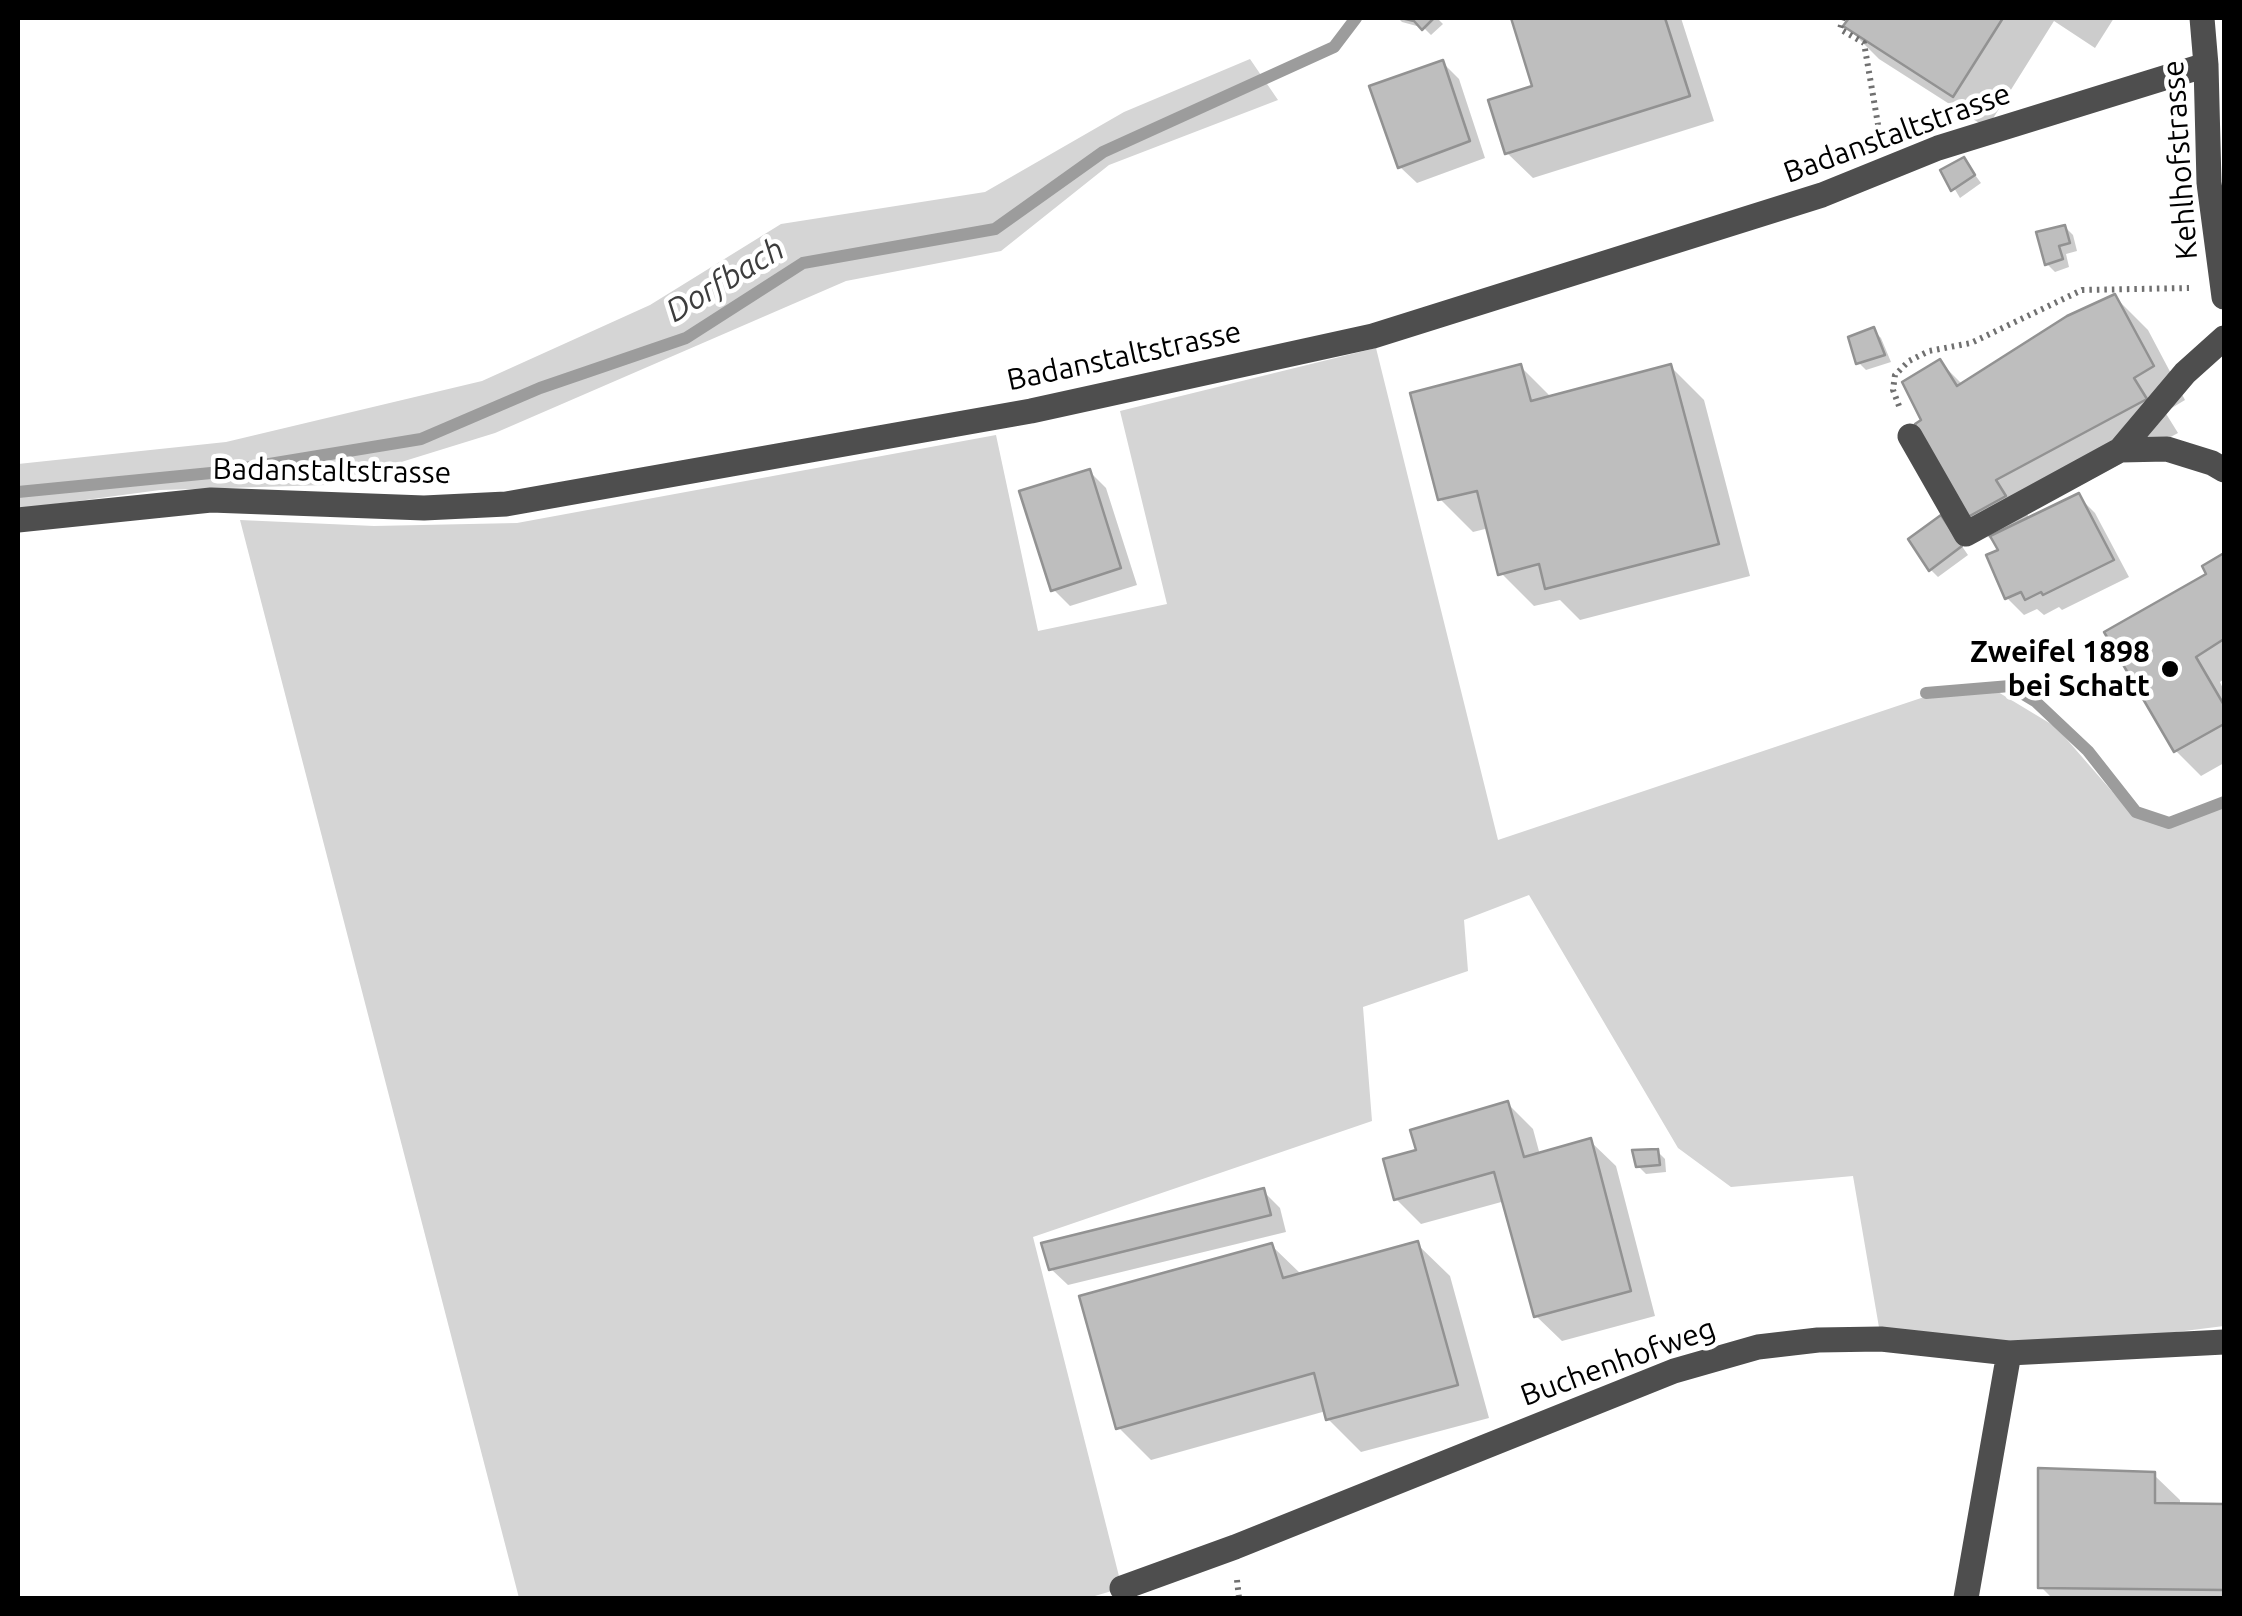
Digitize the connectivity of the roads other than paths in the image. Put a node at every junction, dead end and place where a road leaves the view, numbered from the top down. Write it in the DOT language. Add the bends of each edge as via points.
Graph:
graph roads {
  1 [pos="2202,18"];
  2 [pos="2206,65"];
  3 [pos="2223,290"];
  4 [pos="2224,338"];
  5 [pos="1910,436"];
  6 [pos="2120,450"];
  7 [pos="2224,470"];
  8 [pos="18,520"];
  9 [pos="2224,1342"];
  10 [pos="2008,1354"];
  11 [pos="1122,1588"];
  12 [pos="1966,1598"];
  1 -- 2 [label="street, Kehlhofstrasse"];
  2 -- 3 [label="street, Kehlhofstrasse" via="2209,183"];
  2 -- 8 [label="street, Badanstaltstrasse" via="1373,336 1031,410 506,504 424,508 211,500"];
  4 -- 6 [label="street"];
  5 -- 6 [label="street" via="1966,534"];
  6 -- 7 [label="street" via="2167,449"];
  9 -- 10 [label="street, Buchenhofweg"];
  10 -- 11 [label="street, Buchenhofweg" via="1881,1340 1758,1348 1674,1371"];
  10 -- 12 [label="street"];
}
